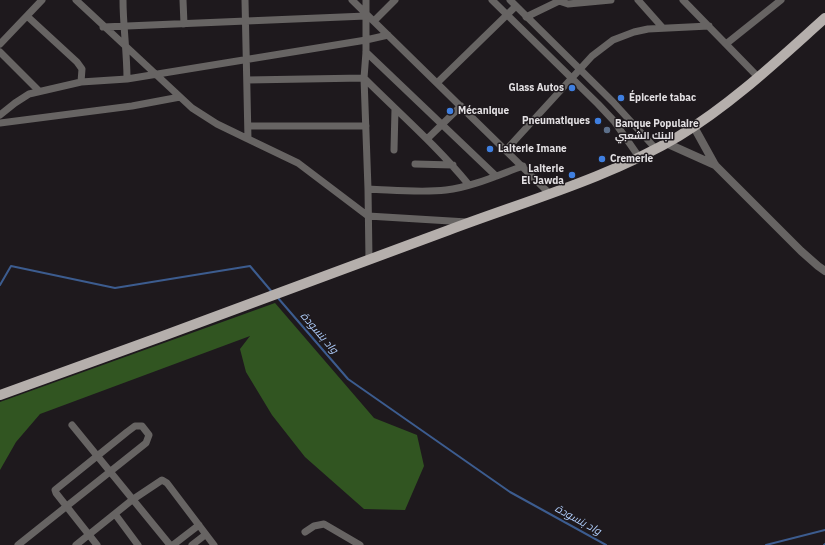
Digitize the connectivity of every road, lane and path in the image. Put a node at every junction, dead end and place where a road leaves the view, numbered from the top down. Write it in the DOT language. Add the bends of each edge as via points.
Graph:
graph roads {
  1 [pos="42,0"];
  2 [pos="76,0"];
  3 [pos="122,0"];
  4 [pos="183,0"];
  5 [pos="245,0"];
  6 [pos="352,0"];
  7 [pos="366,0"];
  8 [pos="395,0"];
  9 [pos="492,0"];
  10 [pos="510,0"];
  11 [pos="612,0"];
  12 [pos="638,0"];
  13 [pos="683,0"];
  14 [pos="781,0"];
  15 [pos="558,1"];
  16 [pos="516,6"];
  17 [pos="366,14"];
  18 [pos="507,15"];
  19 [pos="27,16"];
  20 [pos="526,17"];
  21 [pos="825,18"];
  22 [pos="245,21"];
  23 [pos="374,21"];
  24 [pos="184,24"];
  25 [pos="123,26"];
  26 [pos="709,26"];
  27 [pos="103,27"];
  28 [pos="662,27"];
  29 [pos="388,35"];
  30 [pos="366,40"];
  31 [pos="0,44"];
  32 [pos="726,44"];
  33 [pos="127,48"];
  34 [pos="0,52"];
  35 [pos="366,52"];
  36 [pos="246,59"];
  37 [pos="581,71"];
  38 [pos="155,74"];
  39 [pos="364,78"];
  40 [pos="759,78"];
  41 [pos="127,79"];
  42 [pos="573,79"];
  43 [pos="247,80"];
  44 [pos="81,82"];
  45 [pos="438,82"];
  46 [pos="39,91"];
  47 [pos="180,97"];
  48 [pos="461,106"];
  49 [pos="395,109"];
  50 [pos="0,115"];
  51 [pos="0,123"];
  52 [pos="442,124"];
  53 [pos="249,126"];
  54 [pos="366,126"];
  55 [pos="694,127"];
  56 [pos="248,139"];
  57 [pos="427,139"];
  58 [pos="666,143"];
  59 [pos="656,149"];
  60 [pos="394,150"];
  61 [pos="506,150"];
  62 [pos="639,157"];
  63 [pos="415,164"];
  64 [pos="453,164"];
  65 [pos="715,165"];
  66 [pos="523,166"];
  67 [pos="496,176"];
  68 [pos="469,185"];
  69 [pos="368,189"];
  70 [pos="549,193"];
  71 [pos="368,216"];
  72 [pos="471,222"];
  73 [pos="368,260"];
  74 [pos="821,268"];
  75 [pos="825,278"];
  76 [pos="0,395"];
  77 [pos="72,425"];
  78 [pos="97,456"];
  79 [pos="110,473"];
  80 [pos="132,500"];
  81 [pos="68,507"];
  82 [pos="114,514"];
  83 [pos="199,525"];
  84 [pos="305,532"];
  85 [pos="89,534"];
  86 [pos="206,534"];
  87 [pos="18,545"];
  88 [pos="76,545"];
  89 [pos="97,545"];
  90 [pos="138,545"];
  91 [pos="171,545"];
  92 [pos="192,545"];
  93 [pos="214,545"];
  94 [pos="360,545"];
  1 -- 19 [label="street"];
  2 -- 27 [label="street"];
  3 -- 25 [label="street"];
  4 -- 24 [label="street"];
  5 -- 22 [label="street"];
  6 -- 17 [label="street"];
  7 -- 17 [label="street"];
  8 -- 23 [label="street"];
  9 -- 18 [label="street"];
  10 -- 16 [label="street"];
  11 -- 15 [label="street" via="580,3"];
  12 -- 28 [label="street"];
  13 -- 26 [label="street"];
  14 -- 32 [label="street"];
  15 -- 20 [label="street"];
  16 -- 18 [label="street"];
  16 -- 20 [label="street"];
  17 -- 22 [label="street"];
  17 -- 23 [label="street"];
  17 -- 30 [label="street"];
  18 -- 42 [label="street"];
  18 -- 45 [label="street"];
  19 -- 31 [label="street"];
  19 -- 44 [label="street" via="77,62 82,72"];
  20 -- 37 [label="street"];
  21 -- 40 [label="main road"];
  22 -- 24 [label="street"];
  22 -- 36 [label="street"];
  23 -- 29 [label="street"];
  24 -- 25 [label="street"];
  25 -- 27 [label="street"];
  25 -- 33 [label="street"];
  26 -- 28 [label="street"];
  26 -- 32 [label="street"];
  27 -- 33 [label="street"];
  28 -- 37 [label="street" via="634,32 613,40 592,56"];
  29 -- 30 [label="street"];
  29 -- 45 [label="street"];
  30 -- 35 [label="street"];
  30 -- 36 [label="street"];
  32 -- 40 [label="street"];
  33 -- 38 [label="street"];
  33 -- 41 [label="street"];
  34 -- 46 [label="street"];
  35 -- 39 [label="street"];
  35 -- 52 [label="street"];
  36 -- 38 [label="street"];
  36 -- 43 [label="street"];
  37 -- 42 [label="street"];
  37 -- 59 [label="street"];
  38 -- 41 [label="street"];
  38 -- 47 [label="street"];
  39 -- 43 [label="street"];
  39 -- 49 [label="street"];
  39 -- 54 [label="street"];
  40 -- 55 [label="main road"];
  41 -- 44 [label="street"];
  42 -- 61 [label="street"];
  42 -- 62 [label="street" via="614,121"];
  43 -- 53 [label="street"];
  44 -- 46 [label="street"];
  45 -- 48 [label="street"];
  46 -- 50 [label="street" via="19,100"];
  47 -- 51 [label="street"];
  47 -- 56 [label="street" via="206,118"];
  48 -- 52 [label="street"];
  48 -- 61 [label="street"];
  49 -- 57 [label="street"];
  49 -- 60 [label="street"];
  52 -- 57 [label="street"];
  52 -- 67 [label="street"];
  53 -- 54 [label="street"];
  53 -- 56 [label="street"];
  54 -- 69 [label="street"];
  55 -- 58 [label="main road"];
  55 -- 65 [label="street"];
  56 -- 71 [label="street" via="298,163"];
  57 -- 64 [label="street"];
  58 -- 59 [label="main road"];
  58 -- 65 [label="street"];
  59 -- 62 [label="main road"];
  61 -- 66 [label="street"];
  62 -- 70 [label="main road"];
  63 -- 64 [label="street"];
  64 -- 68 [label="street"];
  65 -- 74 [label="street"];
  66 -- 67 [label="street"];
  66 -- 70 [label="street"];
  67 -- 68 [label="street"];
  68 -- 69 [label="street" via="432,191"];
  69 -- 71 [label="street"];
  70 -- 72 [label="main road"];
  71 -- 72 [label="street"];
  71 -- 73 [label="street"];
  72 -- 73 [label="main road"];
  73 -- 76 [label="main road"];
  74 -- 75 [label="street"];
  77 -- 78 [label="street"];
  78 -- 79 [label="street"];
  78 -- 79 [label="street" via="135,426 140,425 146,430 149,436 146,443"];
  78 -- 81 [label="street" via="56,489 56,493"];
  79 -- 80 [label="street"];
  79 -- 81 [label="street"];
  80 -- 82 [label="street"];
  80 -- 83 [label="street" via="158,481 164,480"];
  80 -- 91 [label="street"];
  81 -- 85 [label="street"];
  81 -- 87 [label="street"];
  82 -- 85 [label="street"];
  82 -- 90 [label="street"];
  83 -- 86 [label="street"];
  83 -- 91 [label="street"];
  84 -- 94 [label="street" via="324,524"];
  85 -- 88 [label="street"];
  85 -- 89 [label="street"];
  86 -- 92 [label="street"];
  86 -- 93 [label="street"];
}
